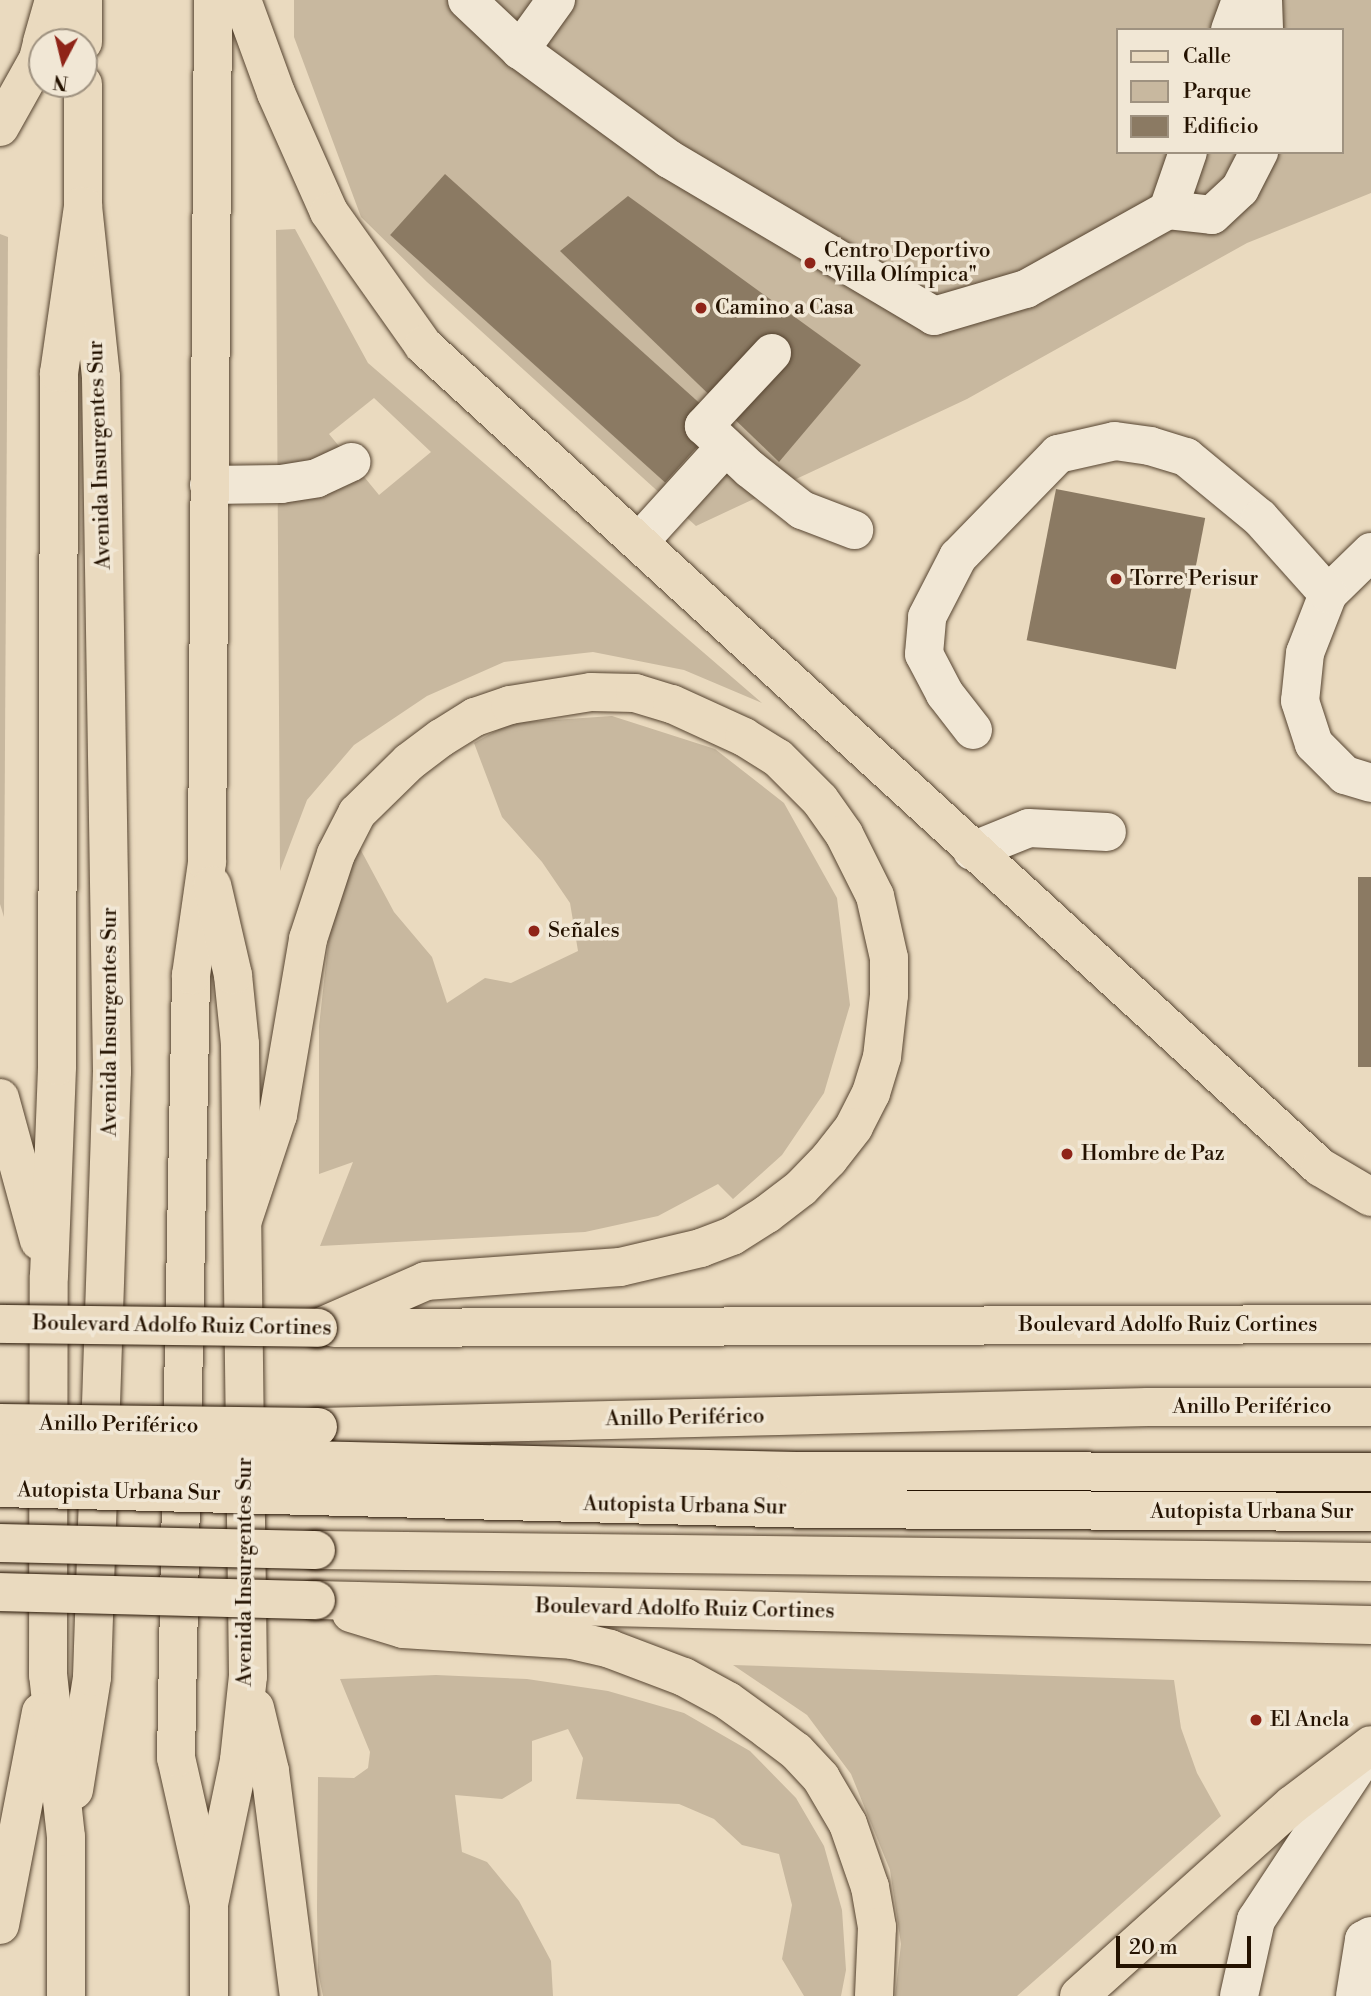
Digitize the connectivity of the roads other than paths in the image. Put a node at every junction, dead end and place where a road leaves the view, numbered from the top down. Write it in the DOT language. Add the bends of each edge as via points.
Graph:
graph roads {
  1 [pos="54,0"];
  2 [pos="83,0"];
  3 [pos="213,0"];
  4 [pos="242,0"];
  5 [pos="467,0"];
  6 [pos="556,0"];
  7 [pos="1241,0"];
  8 [pos="1263,0"];
  9 [pos="46,28"];
  10 [pos="83,28"];
  11 [pos="1231,28"];
  12 [pos="1264,28"];
  13 [pos="520,50"];
  14 [pos="28,77"];
  15 [pos="83,98"];
  16 [pos="0,127"];
  17 [pos="1187,154"];
  18 [pos="1258,154"];
  19 [pos="82,206"];
  20 [pos="1168,210"];
  21 [pos="772,353"];
  22 [pos="725,447"];
  23 [pos="352,462"];
  24 [pos="209,485"];
  25 [pos="853,530"];
  26 [pos="639,542"];
  27 [pos="1371,552"];
  28 [pos="1328,594"];
  29 [pos="973,730"];
  30 [pos="1371,783"];
  31 [pos="1107,832"];
  32 [pos="972,851"];
  33 [pos="206,862"];
  34 [pos="0,1098"];
  35 [pos="1371,1197"];
  36 [pos="243,1220"];
  37 [pos="49,1276"];
  38 [pos="0,1324"];
  39 [pos="1371,1324"];
  40 [pos="318,1328"];
  41 [pos="1371,1407"];
  42 [pos="0,1423"];
  43 [pos="0,1453"];
  44 [pos="1371,1472"];
  45 [pos="0,1489"];
  46 [pos="1371,1512"];
  47 [pos="0,1543"];
  48 [pos="1011,1560"];
  49 [pos="1371,1562"];
  50 [pos="1371,1578"];
  51 [pos="0,1592"];
  52 [pos="320,1600"];
  53 [pos="1371,1625"];
  54 [pos="48,1675"];
  55 [pos="248,1676"];
  56 [pos="1371,1745"];
  57 [pos="66,1837"];
  58 [pos="209,1904"];
  59 [pos="0,1925"];
  60 [pos="1371,1936"];
  61 [pos="66,1996"];
  62 [pos="209,1996"];
  63 [pos="299,1996"];
  64 [pos="874,1996"];
  65 [pos="1079,1996"];
  66 [pos="1239,1996"];
  67 [pos="1355,1996"];
  1 -- 9 [label="main road"];
  2 -- 10 [label="main road"];
  3 -- 24 [label="main road, Avenida Insurgentes Sur"];
  4 -- 26 [label="main road" via="276,93 329,212 423,345"];
  5 -- 13 [label="street"];
  6 -- 13 [label="street"];
  7 -- 11 [label="street"];
  8 -- 12 [label="street"];
  13 -- 20 [label="street" via="670,159 934,316 1026,289"];
  14 -- 16 [label="main road"];
  15 -- 19 [label="main road, Avenida Insurgentes Sur"];
  17 -- 20 [label="street"];
  18 -- 20 [label="street" via="1240,189 1212,215"];
  19 -- 37 [label="main road, Avenida Insurgentes Sur" via="59,373 57,1066"];
  19 -- 57 [label="main road, Avenida Insurgentes Sur" via="101,377 113,1071 92,1677"];
  21 -- 22 [label="street" via="704,426"];
  22 -- 25 [label="street" via="803,510"];
  22 -- 26 [label="street"];
  23 -- 24 [label="street" via="317,478 281,484"];
  24 -- 33 [label="main road, Avenida Insurgentes Sur"];
  26 -- 32 [label="main road"];
  27 -- 28 [label="street"];
  28 -- 29 [label="street" via="1260,519 1186,457 1115,441 1058,454 958,557 927,617 924,654 945,694"];
  28 -- 30 [label="street" via="1305,653 1300,701 1314,744 1345,775"];
  31 -- 32 [label="street" via="1029,828"];
  32 -- 35 [label="main road" via="1320,1167"];
  33 -- 36 [label="main road, Avenida Insurgentes Sur" via="235,989"];
  33 -- 58 [label="main road, Avenida Insurgentes Sur" via="191,975 176,1758"];
  34 -- 37 [label="main road"];
  36 -- 40 [label="main road" via="278,1115 308,939 336,854 357,813 408,762 441,738 475,717 510,705 591,692 635,693 708,718 778,758 820,800 844,834 875,896 889,958 889,995 871,1093 855,1127 801,1188 732,1236 701,1248 620,1267 426,1281"];
  36 -- 55 [label="main road, Avenida Insurgentes Sur"];
  37 -- 54 [label="main road, Avenida Insurgentes Sur"];
  38 -- 40 [label="main road, Boulevard Adolfo Ruiz Cortines, bridge"];
  39 -- 40 [label="main road, Boulevard Adolfo Ruiz Cortines"];
  41 -- 42 [label="main road, Anillo Periférico, bridge" via="1148,1407 318,1427"];
  43 -- 44 [label="main road, Autopista Urbana Sur, bridge" via="796,1471"];
  45 -- 46 [label="main road, Autopista Urbana Sur, bridge" via="813,1509"];
  47 -- 48 [label="main road, bridge"];
  48 -- 49 [label="main road"];
  48 -- 50 [label="main road"];
  51 -- 52 [label="main road, Boulevard Adolfo Ruiz Cortines, bridge"];
  52 -- 53 [label="main road, Boulevard Adolfo Ruiz Cortines"];
  52 -- 64 [label="main road" via="403,1629 572,1640 610,1649 684,1676 728,1701 796,1751 821,1778 848,1824 870,1887 877,1927"];
  54 -- 57 [label="main road, Avenida Insurgentes Sur"];
  54 -- 59 [label="main road"];
  55 -- 58 [label="main road, Avenida Insurgentes Sur" via="239,1760"];
  55 -- 63 [label="main road" via="270,1772"];
  56 -- 65 [label="main road" via="1293,1805"];
  56 -- 66 [label="street" via="1256,1920"];
  57 -- 61 [label="main road, Avenida Insurgentes Sur"];
  58 -- 62 [label="main road, Avenida Insurgentes Sur"];
  60 -- 67 [label="street" via="1364,1940"];
}
